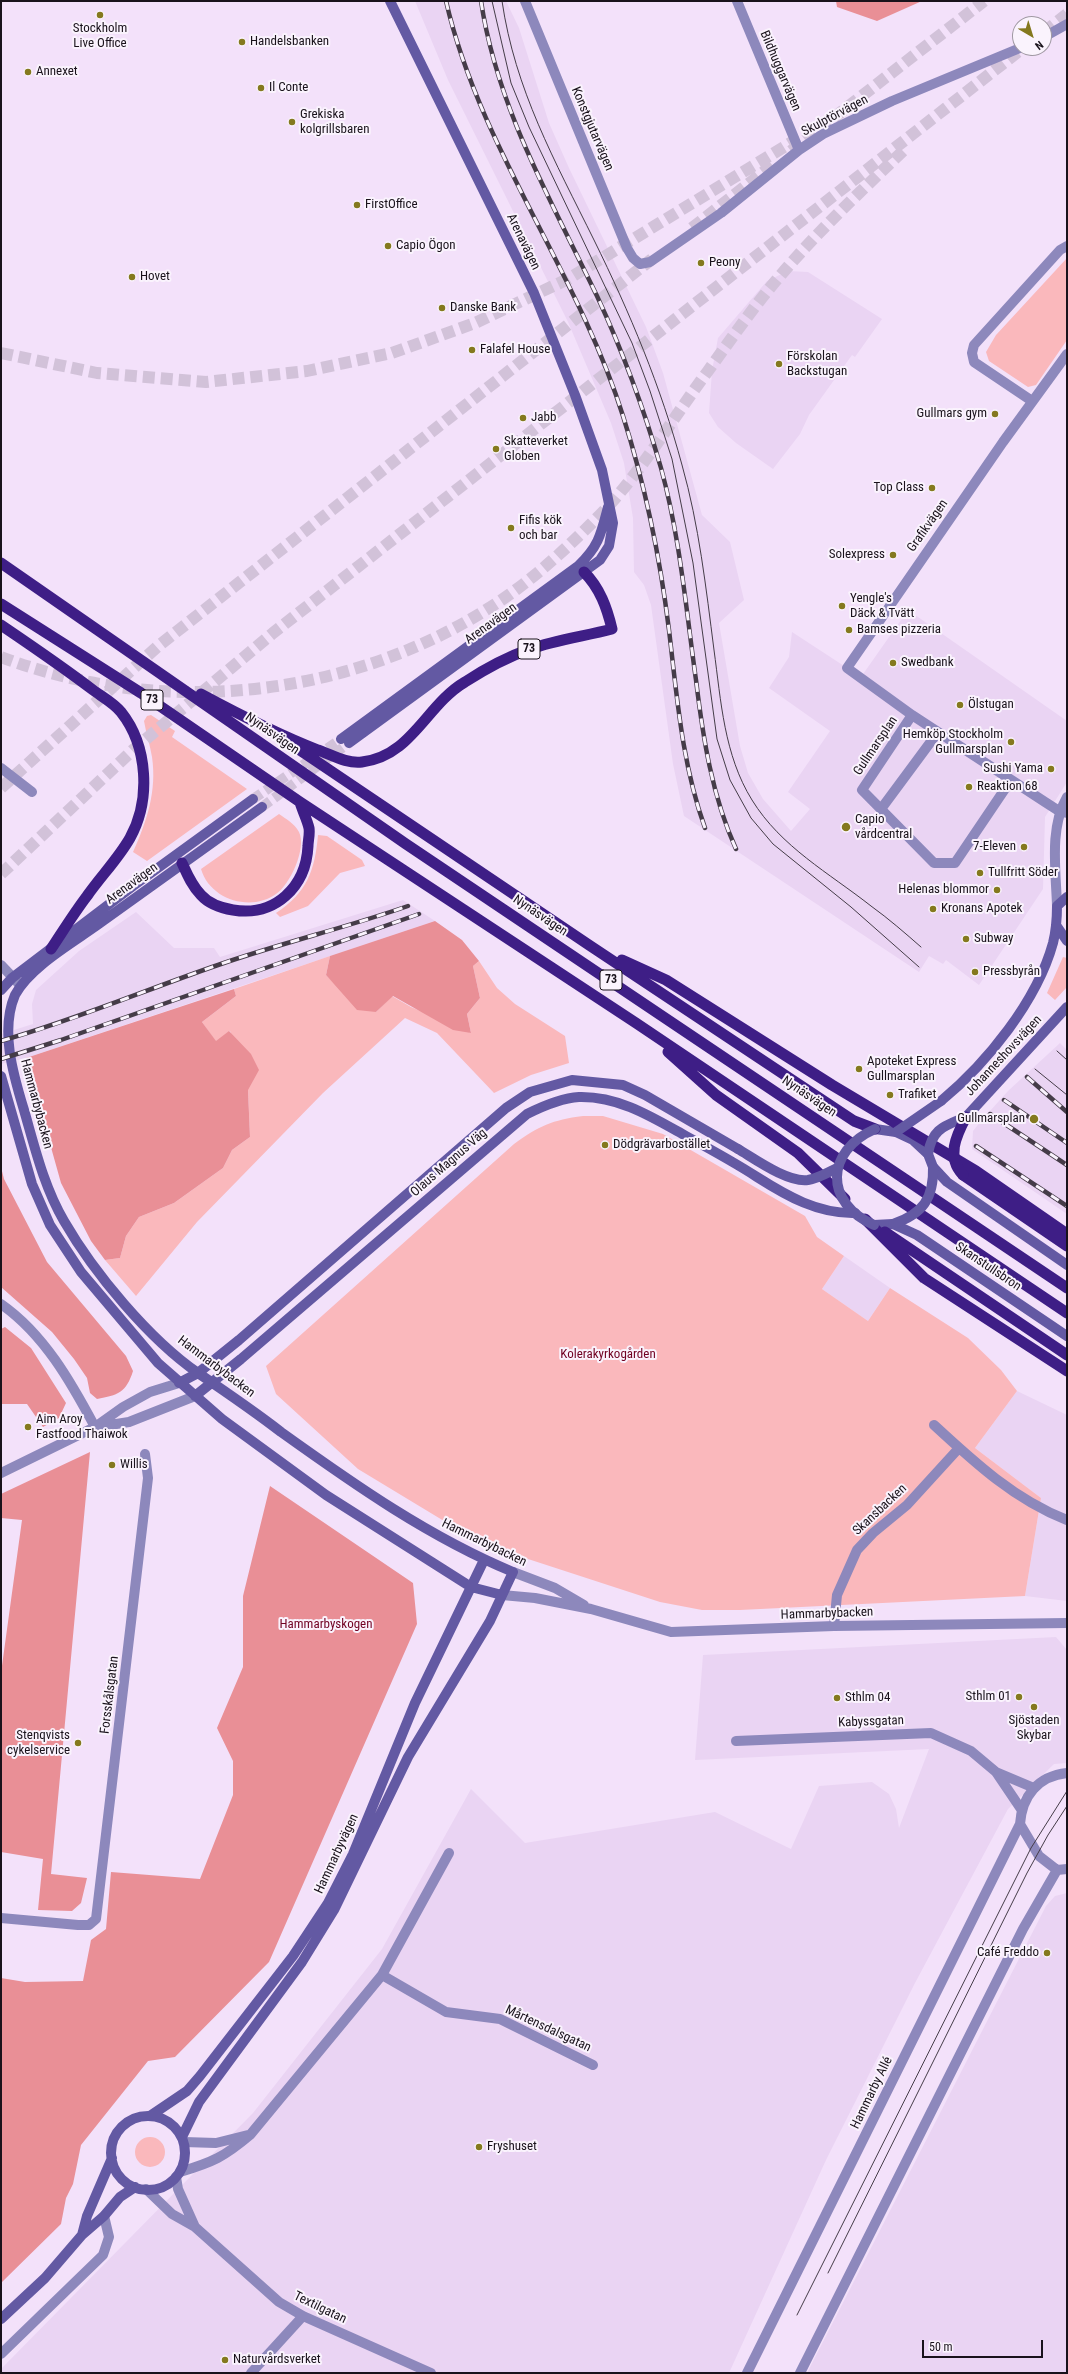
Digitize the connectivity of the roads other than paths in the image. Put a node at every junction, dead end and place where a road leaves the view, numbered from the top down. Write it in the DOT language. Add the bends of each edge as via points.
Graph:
graph roads {
  1 [pos="390,1"];
  2 [pos="524,1"];
  3 [pos="737,1"];
  4 [pos="1066,27"];
  5 [pos="1052,33"];
  6 [pos="1012,51"];
  7 [pos="799,150"];
  8 [pos="1067,246"];
  9 [pos="640,264"];
  10 [pos="1067,354"];
  11 [pos="1032,401"];
  12 [pos="1,563"];
  13 [pos="581,569"];
  14 [pos="1,604"];
  15 [pos="1,625"];
  16 [pos="847,668"];
  17 [pos="156,670"];
  18 [pos="912,715"];
  19 [pos="273,732"];
  20 [pos="938,732"];
  21 [pos="345,741"];
  22 [pos="1,768"];
  23 [pos="1011,780"];
  24 [pos="32,792"];
  25 [pos="1067,797"];
  26 [pos="253,799"];
  27 [pos="300,802"];
  28 [pos="262,807"];
  29 [pos="881,809"];
  30 [pos="1063,812"];
  31 [pos="182,863"];
  32 [pos="1067,897"];
  33 [pos="1057,906"];
  34 [pos="1056,925"];
  35 [pos="1067,941"];
  36 [pos="588,945"];
  37 [pos="51,949"];
  38 [pos="1,966"];
  39 [pos="12,978"];
  40 [pos="20,985"];
  41 [pos="1,990"];
  42 [pos="1067,1007"];
  43 [pos="636,1023"];
  44 [pos="1,1076"];
  45 [pos="966,1117"];
  46 [pos="875,1129"];
  47 [pos="896,1132"];
  48 [pos="928,1154"];
  49 [pos="933,1167"];
  50 [pos="837,1168"];
  51 [pos="855,1213"];
  52 [pos="893,1224"];
  53 [pos="874,1225"];
  54 [pos="1067,1234"];
  55 [pos="1067,1246"];
  56 [pos="1067,1264"];
  57 [pos="1067,1288"];
  58 [pos="1,1304"];
  59 [pos="1067,1313"];
  60 [pos="1067,1336"];
  61 [pos="1067,1355"];
  62 [pos="1067,1371"];
  63 [pos="198,1373"];
  64 [pos="214,1382"];
  65 [pos="179,1383"];
  66 [pos="195,1396"];
  67 [pos="934,1425"];
  68 [pos="95,1427"];
  69 [pos="959,1448"];
  70 [pos="144,1454"];
  71 [pos="1,1473"];
  72 [pos="1067,1520"];
  73 [pos="484,1560"];
  74 [pos="513,1572"];
  75 [pos="471,1587"];
  76 [pos="502,1595"];
  77 [pos="591,1609"];
  78 [pos="1067,1623"];
  79 [pos="834,1626"];
  80 [pos="736,1741"];
  81 [pos="996,1772"];
  82 [pos="1067,1773"];
  83 [pos="1034,1788"];
  84 [pos="1021,1809"];
  85 [pos="1020,1824"];
  86 [pos="449,1853"];
  87 [pos="1062,1869"];
  88 [pos="1,1918"];
  89 [pos="382,1974"];
  90 [pos="593,2065"];
  91 [pos="150,2116"];
  92 [pos="250,2135"];
  93 [pos="183,2140"];
  94 [pos="112,2158"];
  95 [pos="178,2175"];
  96 [pos="136,2187"];
  97 [pos="146,2189"];
  98 [pos="104,2216"];
  99 [pos="196,2227"];
  100 [pos="82,2235"];
  101 [pos="303,2316"];
  102 [pos="1,2319"];
  103 [pos="1,2354"];
  104 [pos="802,2372"];
  105 [pos="251,2373"];
  106 [pos="431,2373"];
  107 [pos="748,2373"];
  1 -- 13 [label="main road, Arenavägen" via="534,293 602,470 613,523 609,546 600,560"];
  2 -- 9 [label="street, Konstgjutarvägen" via="627,248"];
  3 -- 7 [label="street, Bildhuggarvägen"];
  4 -- 5 [label="street"];
  6 -- 7 [label="street, Skulptörvägen" via="892,101 823,134"];
  7 -- 9 [label="street, Skulptörvägen" via="721,213 650,262"];
  8 -- 11 [label="street" via="1060,250 974,345 972,353 974,362"];
  10 -- 11 [label="street, Grafikvägen"];
  11 -- 16 [label="street, Grafikvägen"];
  12 -- 17 [label="highway, Nynäsvägen / 73"];
  13 -- 19 [label="highway, 73" via="598,591 608,610 612,629 530,649 486,668 462,683 433,710 410,739 394,750 361,762 345,760"];
  13 -- 21 [label="main road, Arenavägen"];
  14 -- 27 [label="highway, 73" via="141,693"];
  15 -- 37 [label="highway" via="60,665 120,711 132,728 144,774 143,803 130,837 110,869 87,895"];
  16 -- 18 [label="street, Gullmarsplan"];
  17 -- 19 [label="highway"];
  17 -- 57 [label="highway, Nynäsvägen / 73" via="406,844"];
  18 -- 20 [label="street, Gullmarsplan"];
  18 -- 29 [label="street, Gullmarsplan" via="862,790"];
  19 -- 36 [label="highway"];
  20 -- 23 [label="street, Gullmarsplan"];
  20 -- 29 [label="street"];
  22 -- 24 [label="street"];
  23 -- 29 [label="street, Gullmarsplan" via="955,863 934,863"];
  23 -- 30 [label="street, Gullmarsplan"];
  25 -- 30 [label="street"];
  26 -- 37 [label="main road, Arenavägen"];
  27 -- 31 [label="highway" via="309,828 302,875 292,892 271,907 244,912 212,904 192,883"];
  27 -- 43 [label="highway, 73"];
  28 -- 31 [label="main road, Arenavägen"];
  30 -- 33 [label="street" via="1056,865"];
  31 -- 40 [label="main road, Arenavägen" via="72,943"];
  32 -- 33 [label="main road"];
  33 -- 34 [label="main road, Johanneshovsvägen"];
  34 -- 35 [label="main road"];
  34 -- 47 [label="main road, Johanneshovsvägen, bridge" via="1049,955 1022,1007 979,1065 941,1101"];
  36 -- 46 [label="highway" via="854,1121"];
  36 -- 54 [label="highway" via="666,980 832,1085 976,1171"];
  37 -- 39 [label="main road, Arenavägen"];
  38 -- 39 [label="street"];
  39 -- 40 [label="street"];
  39 -- 41 [label="main road"];
  40 -- 63 [label="main road, Hammarbybacken" via="7,1018 8,1048 11,1068 44,1180 62,1219 92,1264 135,1315"];
  42 -- 45 [label="main road, Johanneshovsvägen"];
  43 -- 59 [label="highway, 73"];
  43 -- 62 [label="highway" via="716,1095 798,1153 924,1278"];
  44 -- 65 [label="main road, Hammarbybacken" via="32,1184 50,1225 81,1272 110,1308"];
  45 -- 48 [label="main road, Johanneshovsvägen, bridge" via="937,1131 932,1138"];
  45 -- 55 [label="highway, bridge" via="956,1136 953,1151 958,1169"];
  46 -- 47 [label="main road"];
  46 -- 50 [label="main road, bridge" via="857,1139 842,1157"];
  47 -- 48 [label="main road" via="913,1140"];
  48 -- 49 [label="main road"];
  49 -- 52 [label="main road, bridge" via="932,1188 926,1202 911,1216"];
  49 -- 56 [label="main road" via="952,1187"];
  50 -- 51 [label="main road, bridge" via="838,1185"];
  50 -- 63 [label="main road, Olaus Magnus Väg, bridge" via="820,1177 806,1180 790,1178 623,1085 572,1080 530,1092 506,1108"];
  51 -- 53 [label="main road, bridge"];
  51 -- 64 [label="main road, Olaus Magnus Väg" via="838,1214 783,1193 637,1108 608,1099 562,1099 527,1114"];
  52 -- 53 [label="main road"];
  52 -- 60 [label="main road, Skanstullsbron" via="917,1235"];
  53 -- 61 [label="highway"];
  58 -- 68 [label="street" via="12,1312 51,1354"];
  63 -- 64 [label="main road, Hammarbybacken"];
  63 -- 65 [label="main road, Olaus Magnus Väg"];
  64 -- 66 [label="main road, Olaus Magnus Väg"];
  64 -- 73 [label="main road, Hammarbybacken" via="342,1476 449,1543"];
  65 -- 66 [label="main road, Hammarbybacken"];
  65 -- 68 [label="street, Olaus Magnus Väg" via="150,1392"];
  66 -- 68 [label="street, Olaus Magnus Väg" via="129,1422"];
  66 -- 75 [label="main road, Hammarbybacken" via="222,1419 326,1495"];
  67 -- 69 [label="street"];
  68 -- 71 [label="street, Olaus Magnus Väg"];
  69 -- 72 [label="street" via="996,1479 1027,1500 1044,1511"];
  69 -- 79 [label="street, Skansbacken" via="907,1505 857,1550 837,1596"];
  70 -- 88 [label="street, Forsskålsgatan" via="148,1478 96,1919 89,1924 78,1925"];
  73 -- 74 [label="main road, Hammarbybacken"];
  73 -- 75 [label="main road, Hammarbyvägen"];
  74 -- 76 [label="main road, Hammarbyvägen"];
  74 -- 77 [label="street, Hammarbybacken" via="555,1588"];
  75 -- 76 [label="main road, Hammarbybacken"];
  75 -- 91 [label="main road, Hammarbyvägen" via="415,1703 354,1854 328,1903 293,1956 200,2076 187,2091"];
  76 -- 77 [label="street, Hammarbybacken" via="535,1598"];
  76 -- 93 [label="main road, Hammarbyvägen" via="485,1629 408,1757 334,1910 302,1962 199,2102"];
  77 -- 79 [label="street, Hammarbybacken" via="671,1632"];
  78 -- 79 [label="street, Hammarbybacken"];
  80 -- 81 [label="street, Kabyssgatan" via="931,1733 970,1751"];
  81 -- 83 [label="street, Kabyssgatan"];
  81 -- 84 [label="street, Kabyssgatan"];
  82 -- 83 [label="street, Hammarby Allé" via="1047,1778"];
  83 -- 84 [label="street, Hammarby Allé"];
  84 -- 85 [label="street, Hammarby Allé"];
  85 -- 87 [label="street" via="1039,1856"];
  85 -- 107 [label="street, Hammarby Allé"];
  86 -- 89 [label="street"];
  87 -- 104 [label="street" via="1023,1929"];
  89 -- 90 [label="street, Mårtensdalsgatan" via="446,2012 500,2019"];
  89 -- 92 [label="street"];
  91 -- 93 [label="main road" via="169,2122"];
  91 -- 94 [label="main road, Hammarbyvägen" via="139,2117 121,2128 115,2137"];
  92 -- 93 [label="street" via="216,2143"];
  92 -- 95 [label="street" via="214,2161"];
  93 -- 95 [label="main road, Hammarbyvägen" via="184,2163"];
  94 -- 96 [label="main road" via="120,2176"];
  94 -- 100 [label="main road, Hammarbyvägen" via="87,2216"];
  95 -- 97 [label="main road" via="157,2188"];
  95 -- 99 [label="street, Textilgatan" via="178,2189"];
  96 -- 97 [label="main road"];
  96 -- 98 [label="main road, Hammarbyvägen" via="120,2197"];
  97 -- 99 [label="street, Textilgatan" via="172,2214"];
  98 -- 100 [label="main road, Hammarbyvägen"];
  98 -- 103 [label="street" via="109,2237 103,2255"];
  99 -- 101 [label="street, Textilgatan" via="279,2302"];
  100 -- 102 [label="main road, Hammarbyvägen" via="45,2278"];
  101 -- 105 [label="street"];
  101 -- 106 [label="street, Textilgatan"];
}
